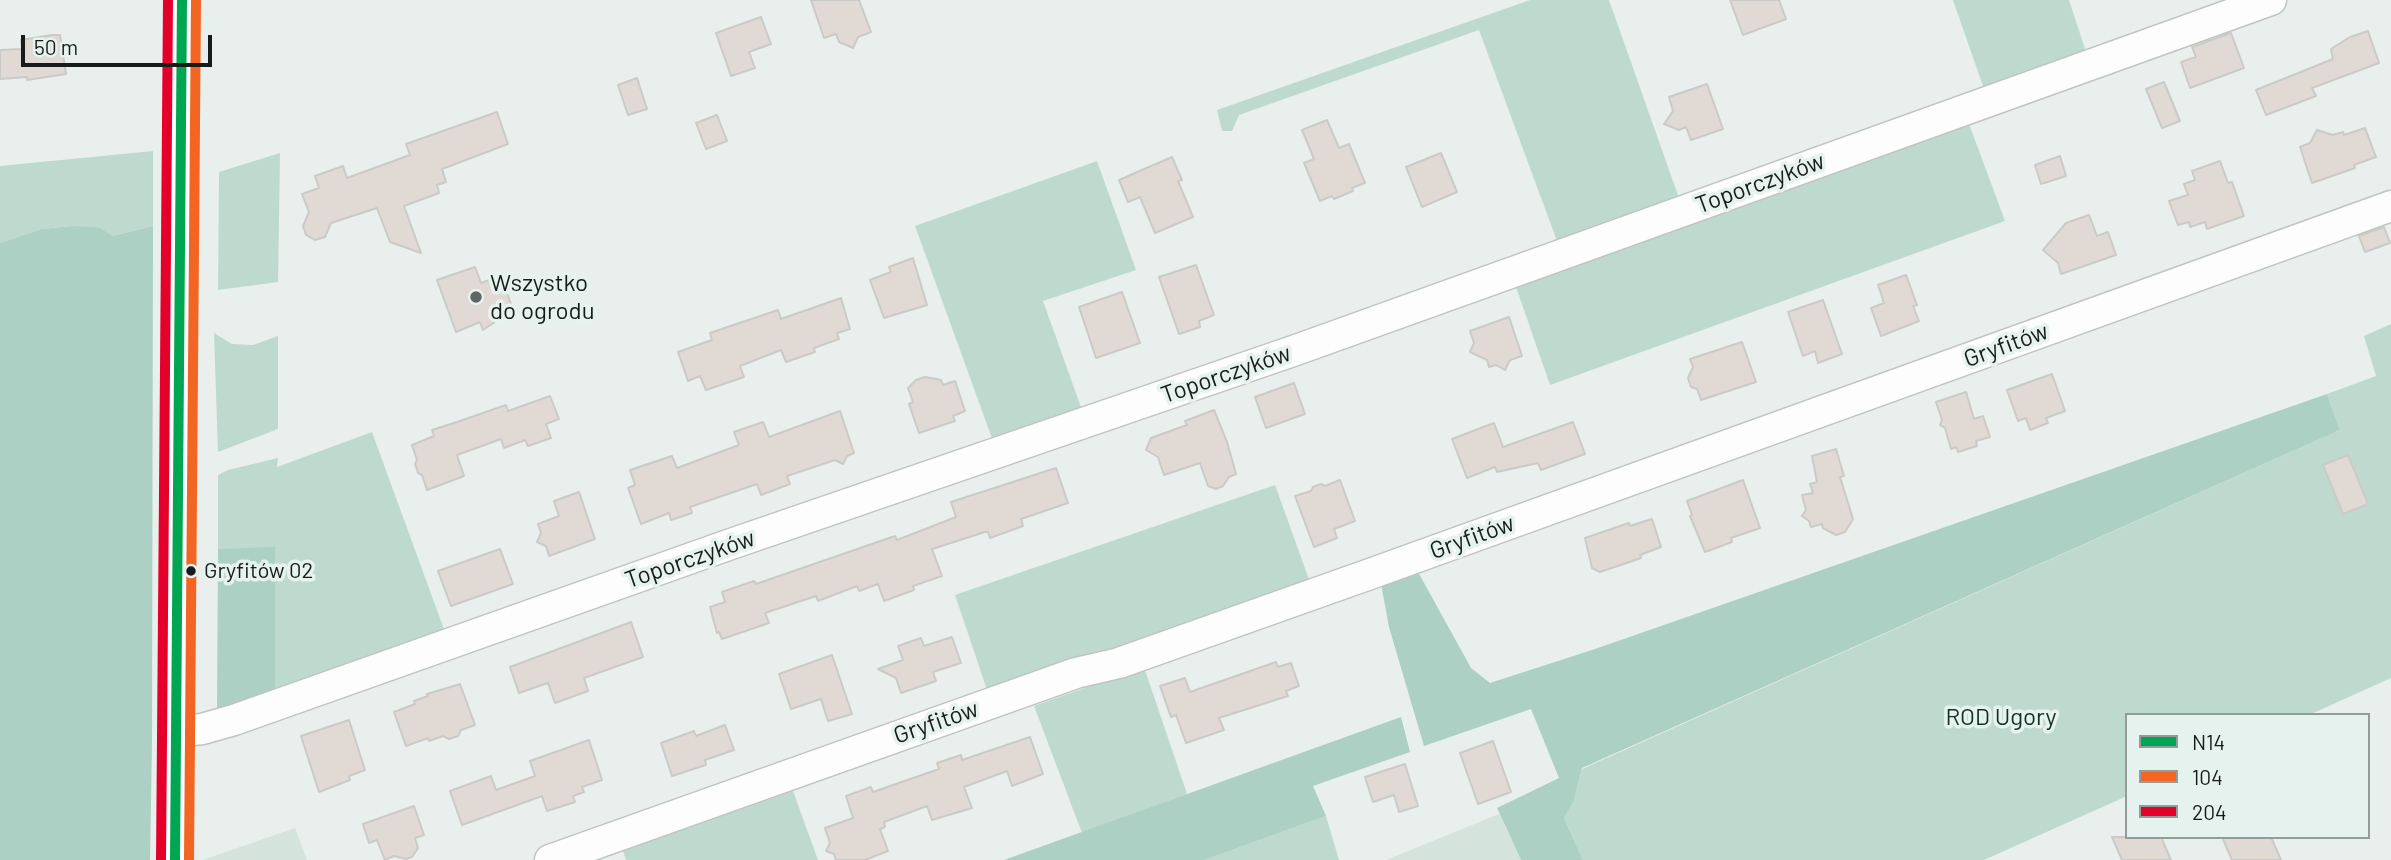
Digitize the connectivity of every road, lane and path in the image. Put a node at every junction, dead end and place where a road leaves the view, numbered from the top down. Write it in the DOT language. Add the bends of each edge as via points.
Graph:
graph roads {
  1 [pos="182,0"];
  2 [pos="2271,0"];
  3 [pos="2391,206"];
  4 [pos="175,732"];
  5 [pos="175,860"];
  6 [pos="551,860"];
  1 -- 4 [label="street"];
  2 -- 4 [label="street, Toporczyków" via="1296,350 234,720"];
  3 -- 6 [label="street, Gryfitów" via="1370,574 1119,663 1024,691"];
  4 -- 5 [label="street"];
}
